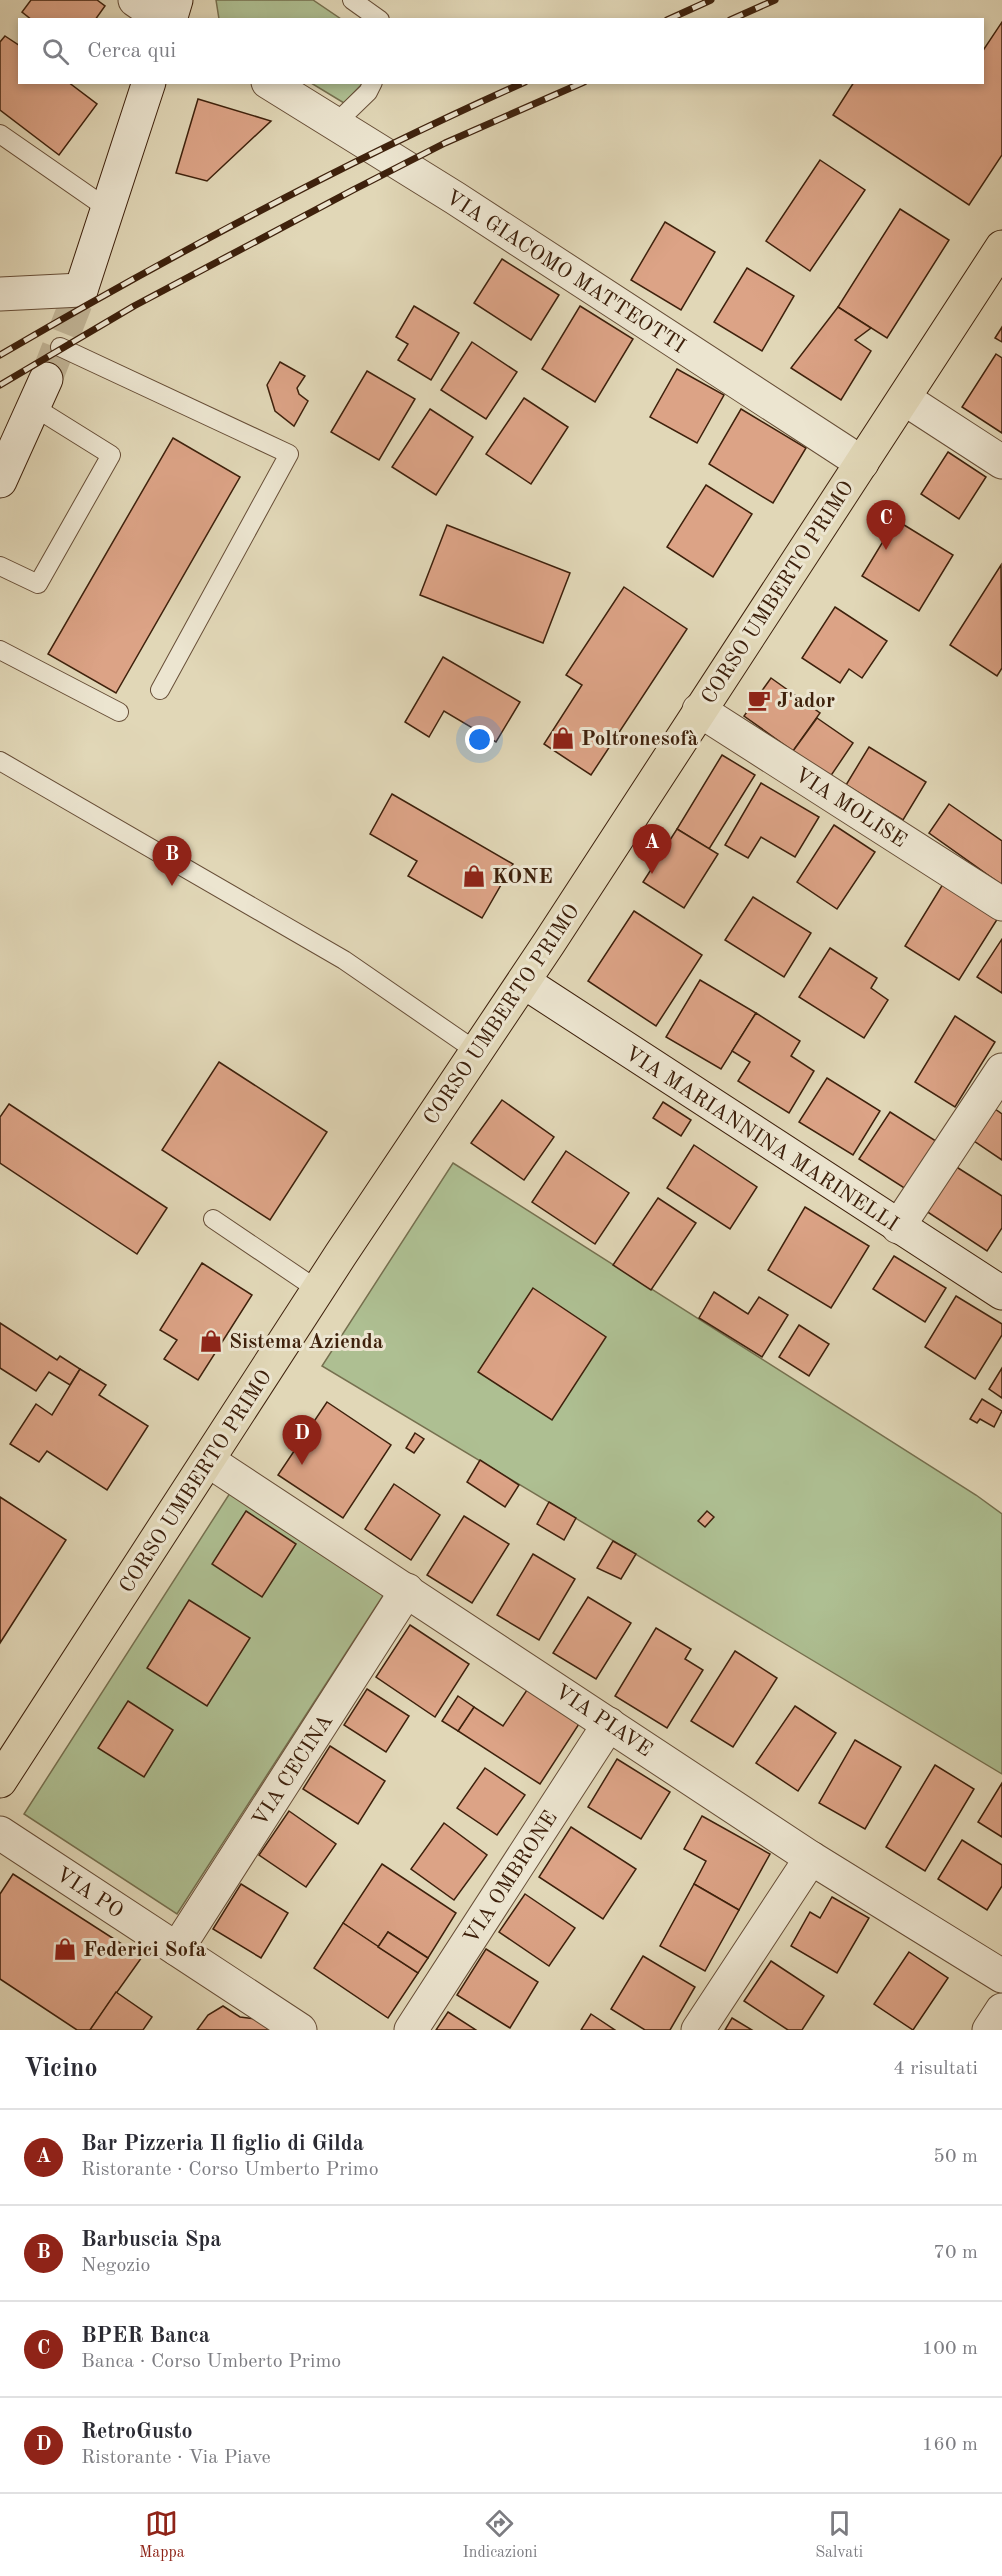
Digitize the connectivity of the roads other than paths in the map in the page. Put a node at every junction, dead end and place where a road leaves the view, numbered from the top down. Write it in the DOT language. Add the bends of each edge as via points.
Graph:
graph roads {
  1 [pos="135,0"];
  2 [pos="176,0"];
  3 [pos="352,0"];
  4 [pos="161,18"];
  5 [pos="171,18"];
  6 [pos="377,18"];
  7 [pos="149,84"];
  8 [pos="271,84"];
  9 [pos="372,84"];
  10 [pos="336,123"];
  11 [pos="0,134"];
  12 [pos="108,209"];
  13 [pos="1000,256"];
  14 [pos="0,294"];
  15 [pos="60,347"];
  16 [pos="40,393"];
  17 [pos="905,399"];
  18 [pos="1002,462"];
  19 [pos="862,463"];
  20 [pos="0,481"];
  21 [pos="0,566"];
  22 [pos="0,650"];
  23 [pos="160,690"];
  24 [pos="699,710"];
  25 [pos="119,712"];
  26 [pos="0,761"];
  27 [pos="1002,904"];
  28 [pos="524,982"];
  29 [pos="476,1051"];
  30 [pos="997,1087"];
  31 [pos="213,1219"];
  32 [pos="898,1227"];
  33 [pos="318,1290"];
  34 [pos="1002,1293"];
  35 [pos="209,1461"];
  36 [pos="407,1590"];
  37 [pos="609,1724"];
  38 [pos="0,1781"];
  39 [pos="0,1833"];
  40 [pos="811,1858"];
  41 [pos="177,1949"];
  42 [pos="1002,1976"];
  43 [pos="1002,2010"];
  44 [pos="300,2030"];
  45 [pos="411,2030"];
  46 [pos="698,2030"];
  47 [pos="989,2030"];
  1 -- 4 [label="street"];
  2 -- 5 [label="street"];
  3 -- 6 [label="lane"];
  7 -- 12 [label="street"];
  8 -- 10 [label="street, VIA GIACOMO MATTEOTTI"];
  9 -- 10 [label="lane"];
  10 -- 19 [label="street, VIA GIACOMO MATTEOTTI"];
  11 -- 12 [label="lane"];
  12 -- 14 [label="street" via="81,290"];
  13 -- 17 [label="main road, CORSO UMBERTO PRIMO"];
  15 -- 23 [label="lane" via="290,454"];
  16 -- 20 [label="street"];
  16 -- 21 [label="lane" via="111,455 38,584"];
  17 -- 18 [label="street"];
  17 -- 19 [label="main road, CORSO UMBERTO PRIMO"];
  19 -- 24 [label="main road, CORSO UMBERTO PRIMO"];
  22 -- 25 [label="lane"];
  24 -- 27 [label="street, VIA MOLISE"];
  24 -- 28 [label="main road, CORSO UMBERTO PRIMO"];
  26 -- 29 [label="lane" via="344,960"];
  28 -- 29 [label="main road, CORSO UMBERTO PRIMO"];
  28 -- 32 [label="street, VIA MARIANNINA MARINELLI"];
  29 -- 33 [label="main road, CORSO UMBERTO PRIMO"];
  30 -- 32 [label="street"];
  31 -- 33 [label="lane"];
  32 -- 34 [label="street, VIA MARIANNINA MARINELLI"];
  33 -- 35 [label="main road, CORSO UMBERTO PRIMO"];
  35 -- 36 [label="street, VIA PIAVE"];
  35 -- 38 [label="main road, CORSO UMBERTO PRIMO"];
  36 -- 37 [label="street, VIA PIAVE"];
  36 -- 41 [label="street, VIA CECINA"];
  37 -- 40 [label="street, VIA PIAVE"];
  37 -- 45 [label="street, VIA OMBRONE"];
  39 -- 41 [label="street, VIA PO"];
  40 -- 42 [label="street, VIA PIAVE"];
  40 -- 46 [label="street"];
  41 -- 44 [label="street, VIA PO"];
  43 -- 47 [label="street"];
}
